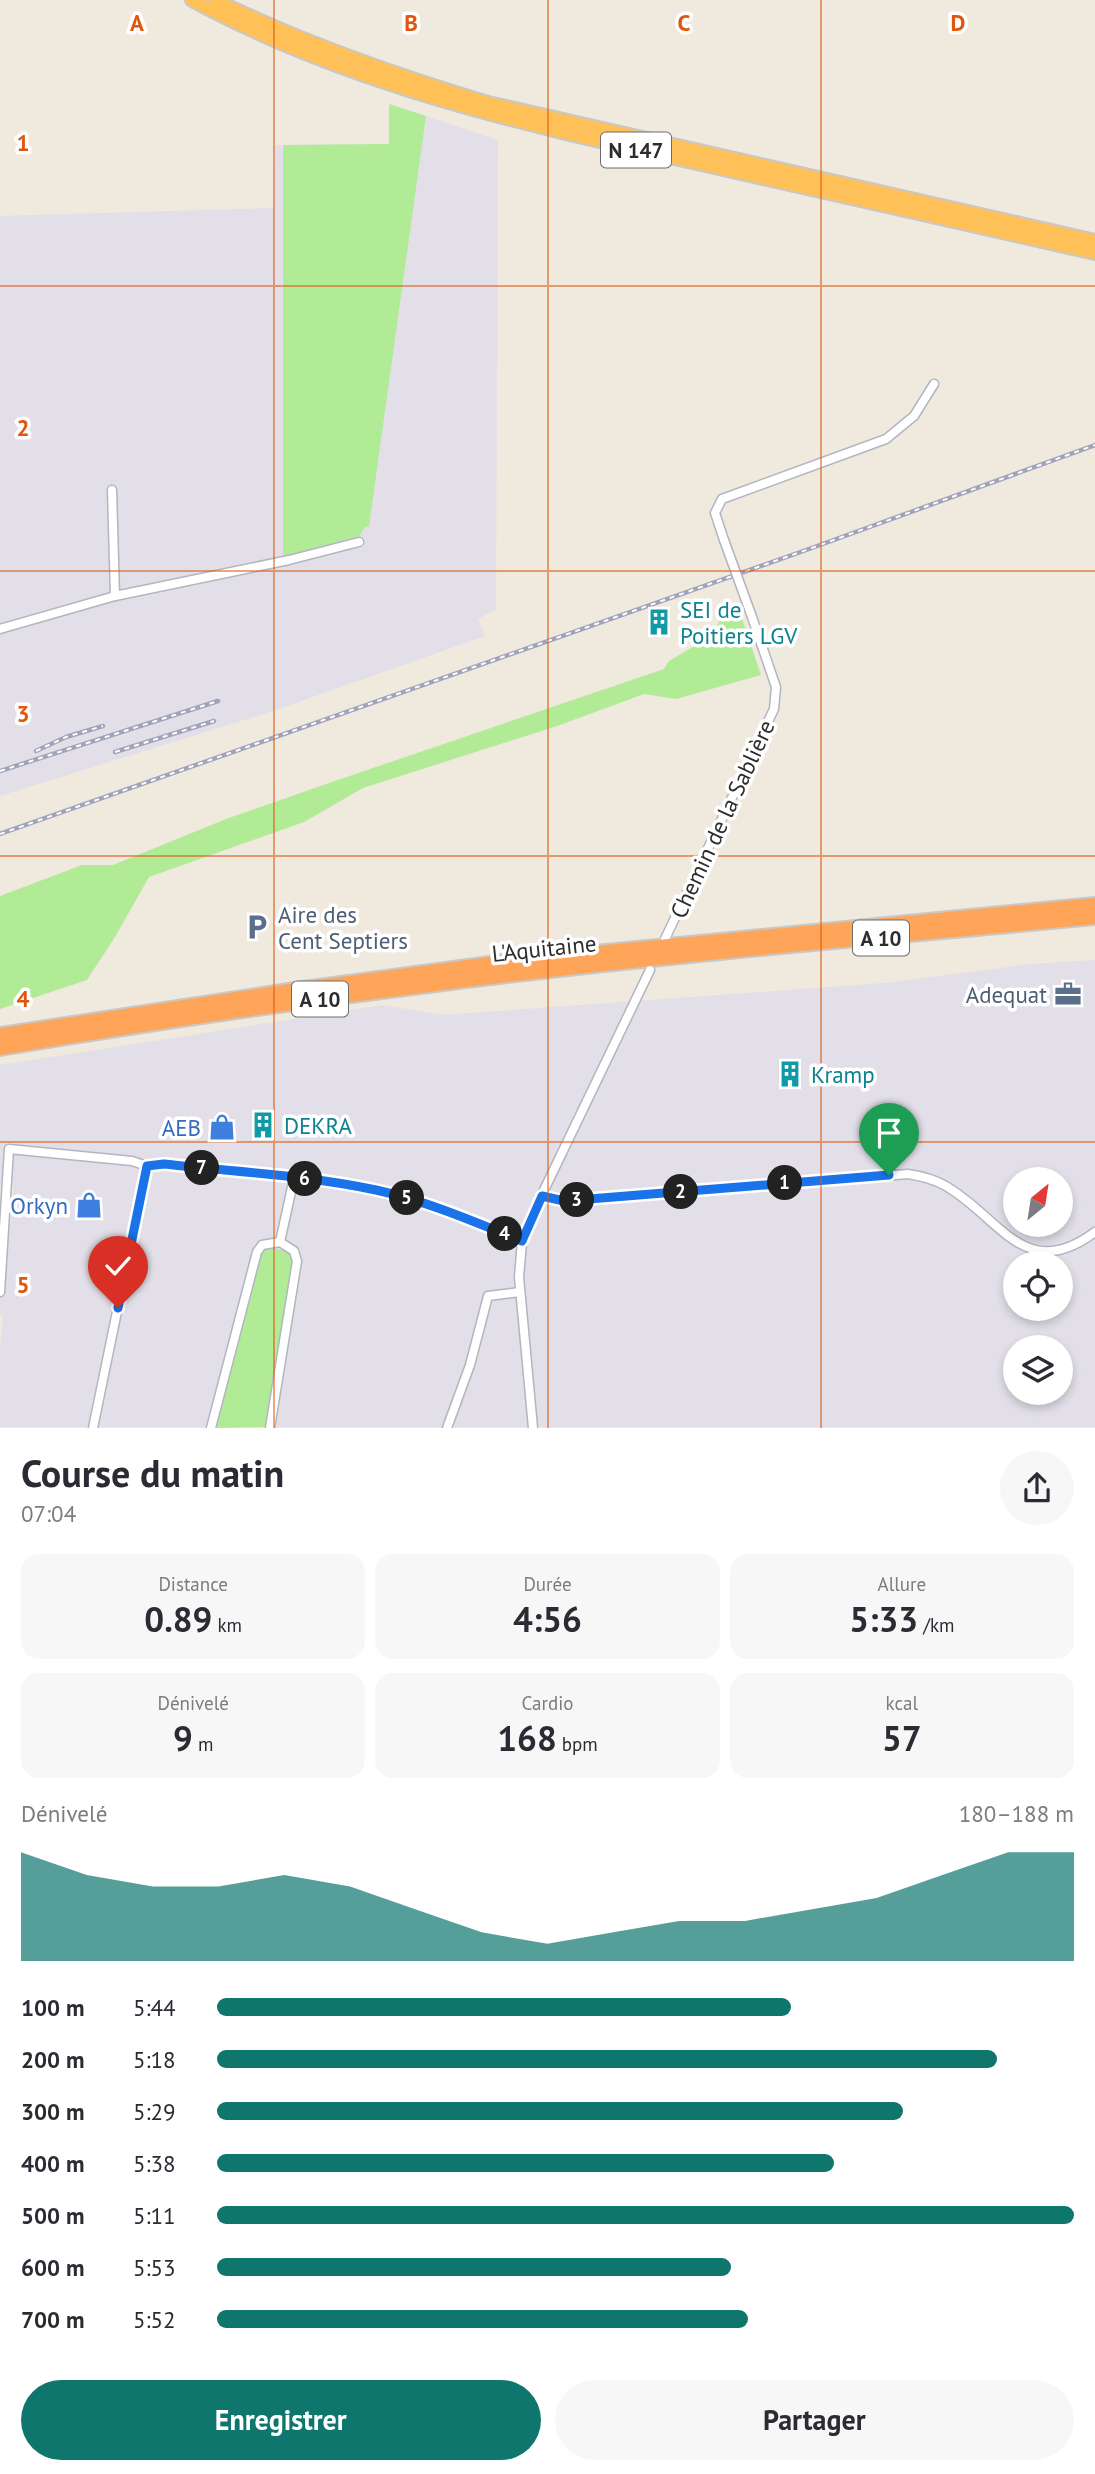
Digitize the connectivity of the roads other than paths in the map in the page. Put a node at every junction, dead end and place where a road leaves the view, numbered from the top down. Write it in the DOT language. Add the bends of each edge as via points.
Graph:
graph roads {
  1 [pos="192,0"];
  2 [pos="215,0"];
  3 [pos="1095,241"];
  4 [pos="1095,253"];
  5 [pos="934,384"];
  6 [pos="112,490"];
  7 [pos="359,542"];
  8 [pos="115,596"];
  9 [pos="0,629"];
  10 [pos="1095,905"];
  11 [pos="1095,917"];
  12 [pos="665,939"];
  13 [pos="650,970"];
  14 [pos="0,1035"];
  15 [pos="0,1048"];
  16 [pos="147,1166"];
  17 [pos="293,1178"];
  18 [pos="542,1196"];
  19 [pos="2,1229"];
  20 [pos="1095,1232"];
  21 [pos="522,1241"];
  22 [pos="280,1242"];
  23 [pos="0,1292"];
  24 [pos="520,1292"];
  25 [pos="93,1427"];
  26 [pos="211,1427"];
  27 [pos="270,1427"];
  28 [pos="447,1427"];
  29 [pos="533,1427"];
  1 -- 4 [label="highway, N 147" via="369,78 481,113"];
  2 -- 3 [label="highway, N 147" via="327,49 488,103"];
  5 -- 12 [label="street, Chemin de la Sablière, bridge" via="914,416 886,439 722,499 715,513 776,687 774,709"];
  6 -- 8 [label="street"];
  7 -- 8 [label="street"];
  8 -- 9 [label="street"];
  10 -- 14 [label="highway, L'Aquitaine / A 10" via="500,963"];
  11 -- 15 [label="highway, L'Aquitaine / A 10" via="429,984"];
  13 -- 18 [label="street"];
  16 -- 17 [label="street"];
  16 -- 19 [label="street" via="9,1149"];
  16 -- 25 [label="street"];
  17 -- 21 [label="street" via="396,1195"];
  17 -- 22 [label="street"];
  18 -- 20 [label="street" via="564,1201 908,1174 946,1186 1023,1246 1056,1252 1072,1248"];
  18 -- 21 [label="street"];
  19 -- 23 [label="street"];
  21 -- 24 [label="street"];
  22 -- 26 [label="street" via="262,1245 257,1252"];
  22 -- 27 [label="street" via="294,1251 297,1261"];
  24 -- 28 [label="street" via="488,1296"];
  24 -- 29 [label="street"];
}
